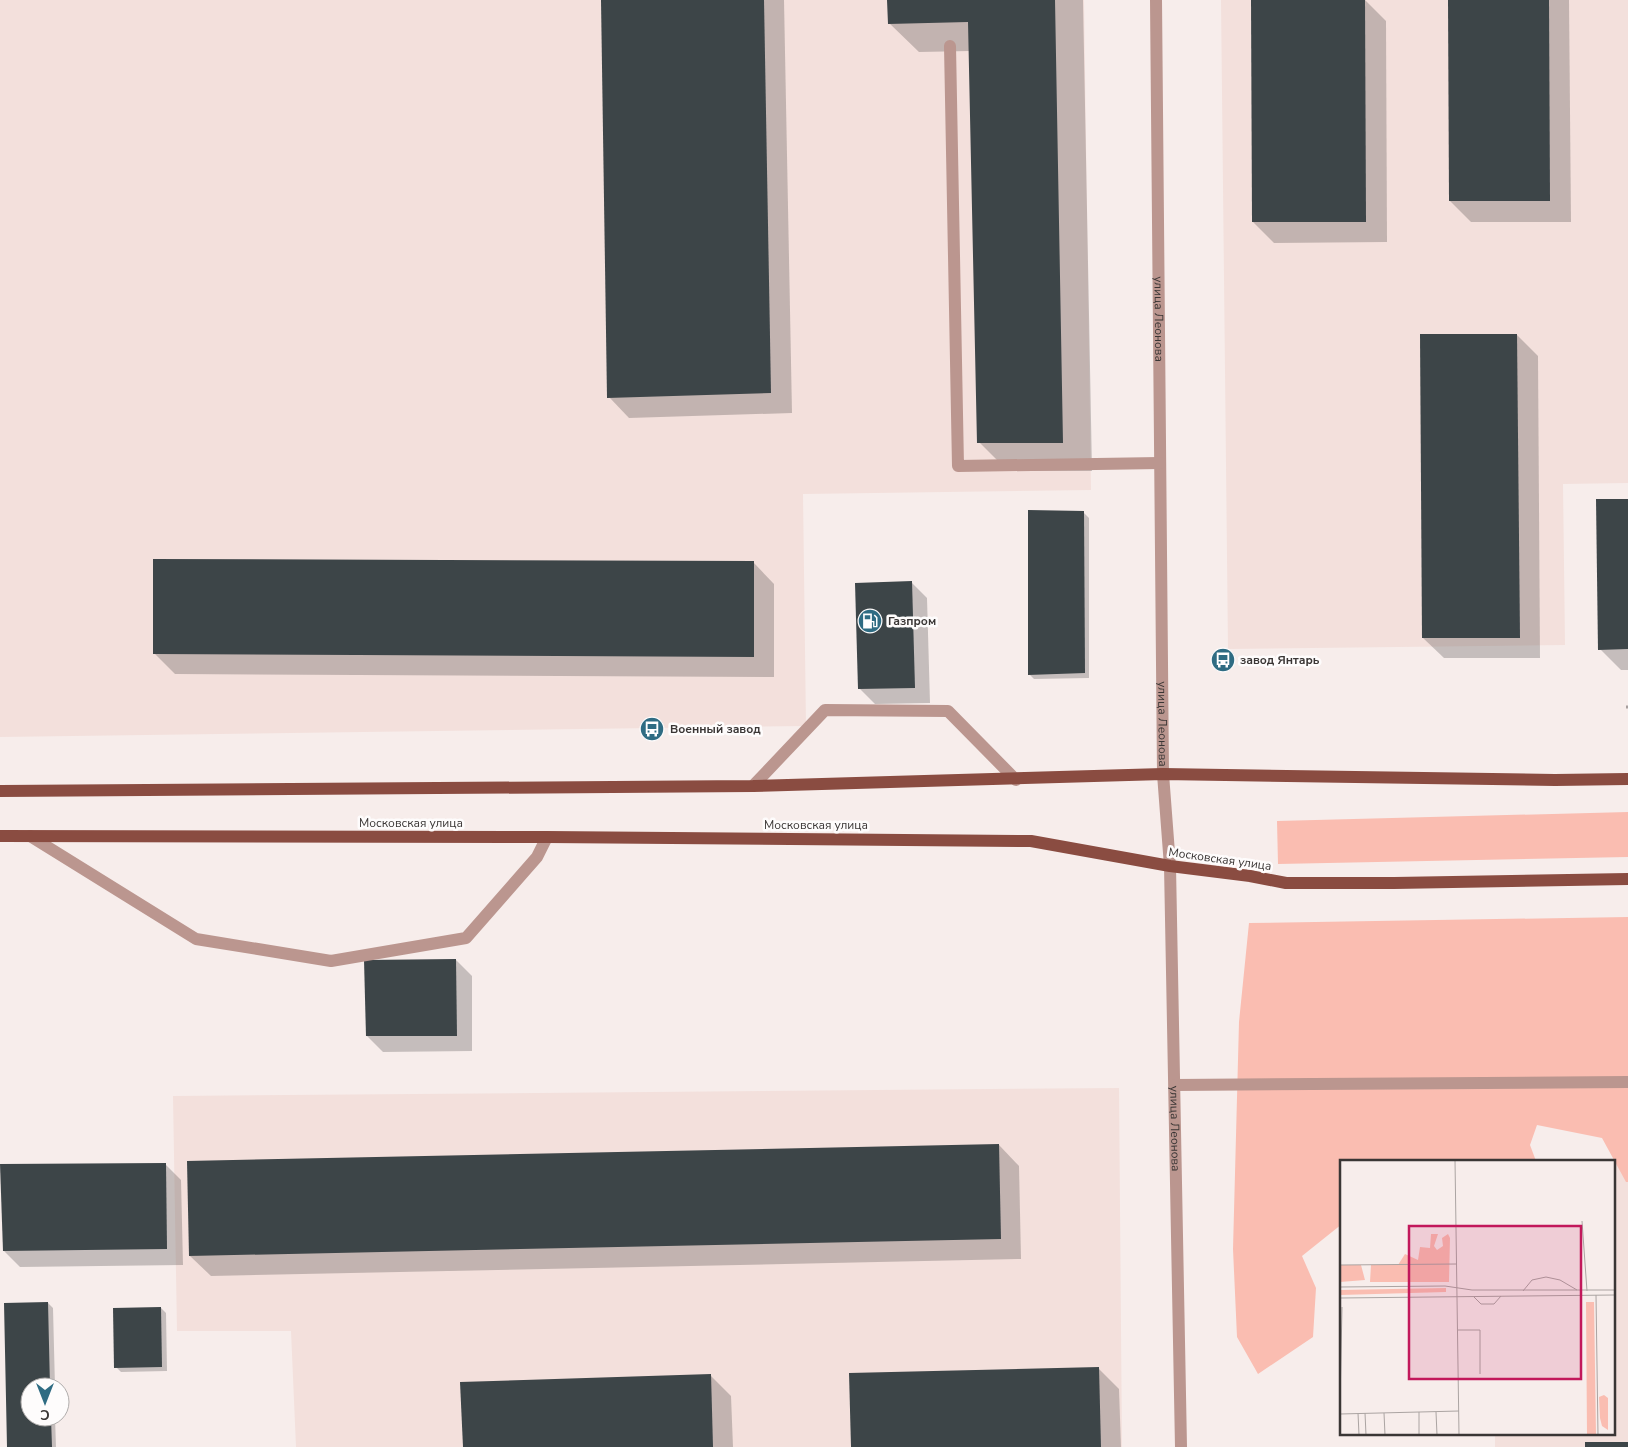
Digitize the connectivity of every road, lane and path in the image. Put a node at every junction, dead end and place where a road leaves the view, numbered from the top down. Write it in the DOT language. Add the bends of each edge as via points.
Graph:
graph roads {
  1 [pos="1156,0"];
  2 [pos="950,46"];
  3 [pos="1160,463"];
  4 [pos="1163,774"];
  5 [pos="1628,779"];
  6 [pos="1016,780"];
  7 [pos="753,786"];
  8 [pos="0,791"];
  9 [pos="0,836"];
  10 [pos="30,836"];
  11 [pos="547,837"];
  12 [pos="1170,866"];
  13 [pos="1628,879"];
  14 [pos="1628,1082"];
  15 [pos="1176,1085"];
  16 [pos="1181,1447"];
  1 -- 3 [label="street, улица Леонова"];
  2 -- 3 [label="street" via="958,466"];
  3 -- 4 [label="street, улица Леонова"];
  4 -- 5 [label="main road"];
  4 -- 6 [label="main road"];
  4 -- 12 [label="street, улица Леонова"];
  6 -- 7 [label="main road"];
  6 -- 7 [label="street" via="948,711 825,710"];
  7 -- 8 [label="main road"];
  9 -- 10 [label="main road, Московская улица"];
  10 -- 11 [label="main road, Московская улица"];
  10 -- 11 [label="street" via="196,939 331,961 466,938 537,857"];
  11 -- 12 [label="main road, Московская улица" via="1031,841"];
  12 -- 13 [label="main road, Московская улица" via="1286,883"];
  12 -- 15 [label="street, улица Леонова"];
  14 -- 15 [label="street"];
  15 -- 16 [label="street, улица Леонова"];
}
